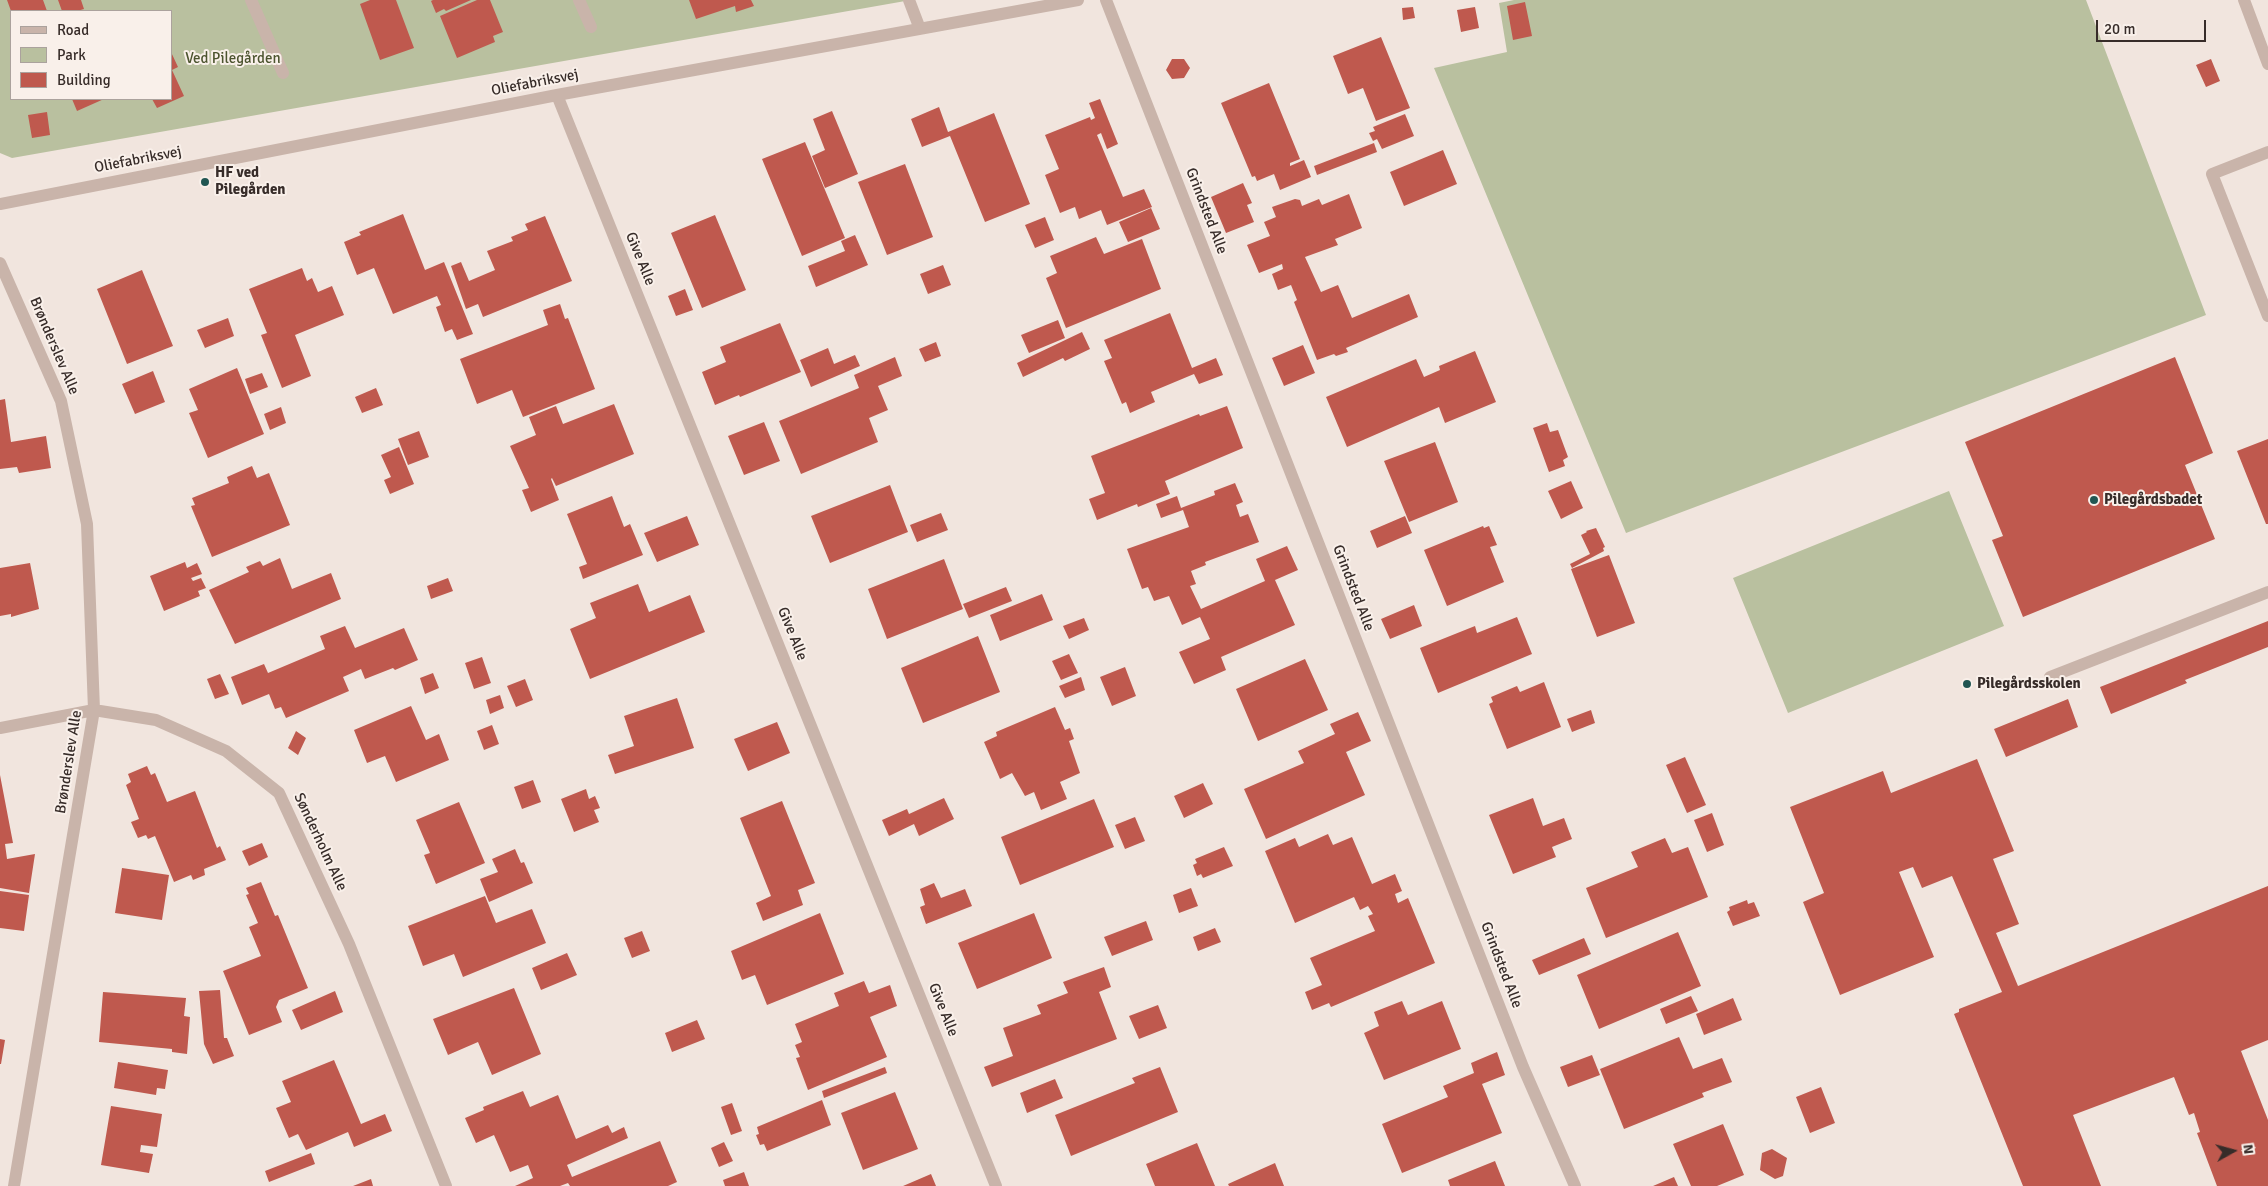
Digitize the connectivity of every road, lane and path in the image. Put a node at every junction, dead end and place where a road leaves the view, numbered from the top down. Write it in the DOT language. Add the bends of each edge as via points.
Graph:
graph roads {
  1 [pos="251,0"];
  2 [pos="579,0"];
  3 [pos="909,0"];
  4 [pos="1078,0"];
  5 [pos="1106,0"];
  6 [pos="2244,0"];
  7 [pos="591,27"];
  8 [pos="920,29"];
  9 [pos="2268,64"];
  10 [pos="283,73"];
  11 [pos="557,95"];
  12 [pos="2268,152"];
  13 [pos="0,204"];
  14 [pos="0,263"];
  15 [pos="2268,316"];
  16 [pos="2268,592"];
  17 [pos="2050,676"];
  18 [pos="94,710"];
  19 [pos="0,728"];
  20 [pos="14,1186"];
  21 [pos="446,1186"];
  22 [pos="996,1186"];
  23 [pos="1575,1186"];
  1 -- 10 [label="street"];
  2 -- 7 [label="street"];
  3 -- 8 [label="street"];
  4 -- 8 [label="street, Oliefabriksvej"];
  5 -- 23 [label="street, Grindsted Alle" via="1523,1067"];
  6 -- 9 [label="street"];
  8 -- 11 [label="street, Oliefabriksvej"];
  11 -- 13 [label="street, Oliefabriksvej"];
  11 -- 22 [label="street, Give Alle"];
  12 -- 15 [label="street" via="2212,174"];
  14 -- 18 [label="street, Brønderslev Alle" via="61,401 87,524"];
  16 -- 17 [label="street"];
  18 -- 19 [label="street, Sønderholm Alle"];
  18 -- 20 [label="street, Brønderslev Alle"];
  18 -- 21 [label="street, Sønderholm Alle" via="156,720 226,751 279,792 349,944"];
}
